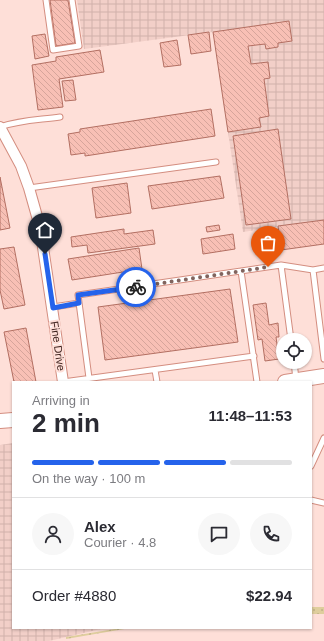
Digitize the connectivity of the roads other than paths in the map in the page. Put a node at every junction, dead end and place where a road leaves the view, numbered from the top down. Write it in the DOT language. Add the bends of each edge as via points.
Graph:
graph roads {
  1 [pos="46,0"];
  2 [pos="72,0"];
  3 [pos="60,117"];
  4 [pos="0,127"];
  5 [pos="216,162"];
  6 [pos="29,188"];
  7 [pos="281,265"];
  8 [pos="324,268"];
  9 [pos="313,270"];
  10 [pos="241,271"];
  11 [pos="79,303"];
  12 [pos="53,308"];
  13 [pos="290,333"];
  14 [pos="254,356"];
  15 [pos="324,359"];
  16 [pos="293,369"];
  17 [pos="155,370"];
  18 [pos="324,376"];
  19 [pos="89,378"];
  20 [pos="63,381"];
  21 [pos="70,381"];
  22 [pos="157,381"];
  23 [pos="257,381"];
  24 [pos="290,381"];
  25 [pos="12,420"];
  26 [pos="0,421"];
  27 [pos="324,438"];
  28 [pos="312,464"];
  29 [pos="312,500"];
  30 [pos="324,503"];
  1 -- 2 [label="lane" via="53,50 78,46"];
  3 -- 4 [label="lane" via="21,121"];
  4 -- 6 [label="street, Fine Drive" via="21,166"];
  5 -- 6 [label="lane"];
  6 -- 12 [label="street, Fine Drive" via="40,227"];
  7 -- 9 [label="lane"];
  7 -- 10 [label="lane"];
  7 -- 13 [label="lane"];
  8 -- 9 [label="lane"];
  9 -- 15 [label="lane"];
  10 -- 11 [label="lane" via="78,295"];
  10 -- 14 [label="lane"];
  11 -- 12 [label="lane"];
  11 -- 19 [label="lane"];
  12 -- 20 [label="street, Fine Drive"];
  14 -- 17 [label="lane"];
  14 -- 23 [label="lane"];
  16 -- 24 [label="lane"];
  17 -- 19 [label="lane"];
  17 -- 22 [label="lane"];
  18 -- 24 [label="main road"];
  19 -- 21 [label="lane"];
  25 -- 26 [label="main road"];
  27 -- 28 [label="lane"];
  29 -- 30 [label="lane"];
}
